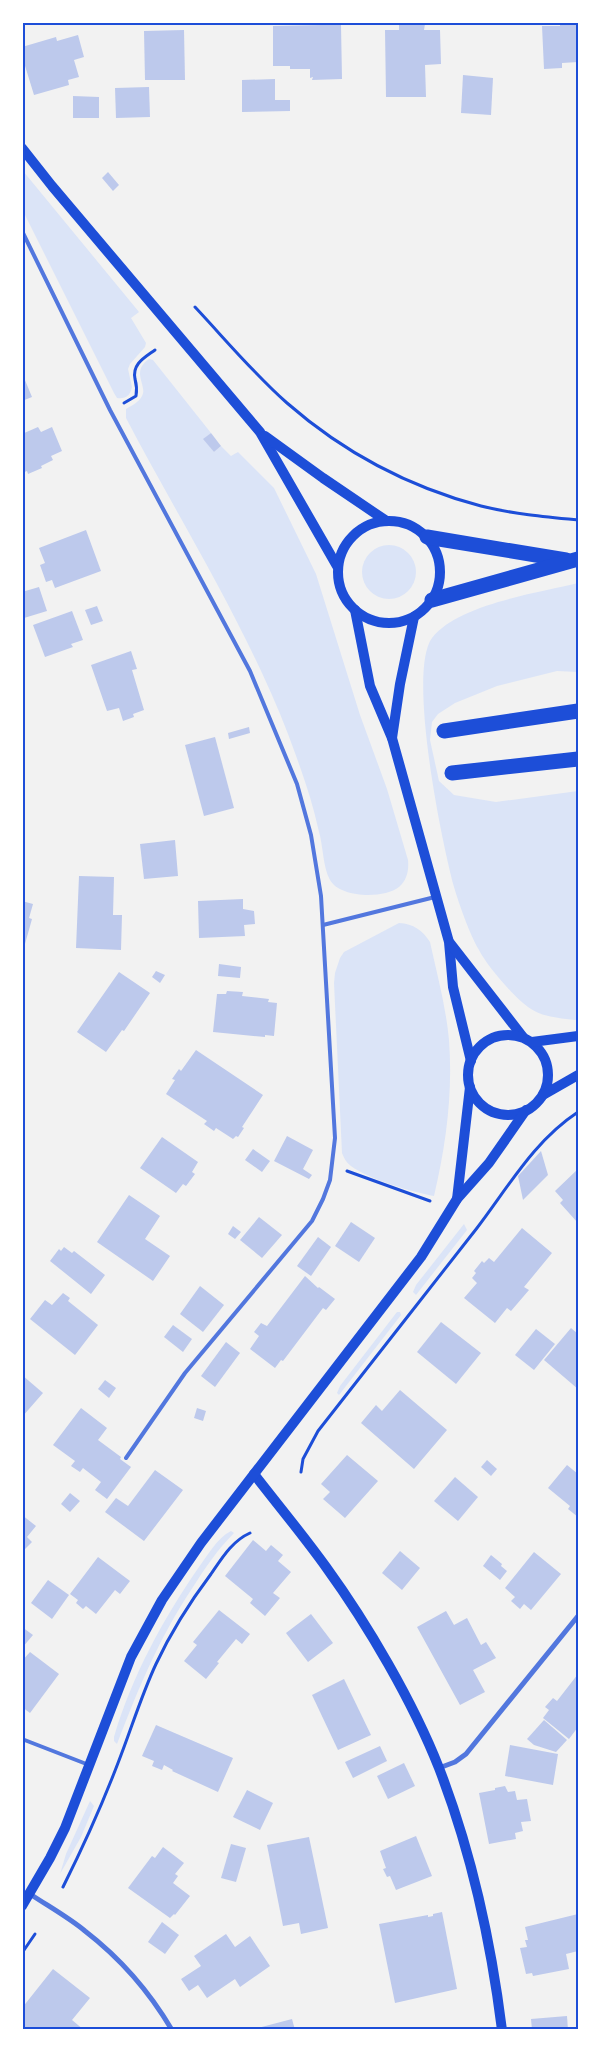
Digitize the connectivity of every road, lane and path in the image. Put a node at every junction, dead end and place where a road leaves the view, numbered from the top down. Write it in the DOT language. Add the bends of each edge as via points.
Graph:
graph roads {
  1 [pos="22,148"];
  2 [pos="22,231"];
  3 [pos="196,307"];
  4 [pos="155,350"];
  5 [pos="110,410"];
  6 [pos="260,432"];
  7 [pos="385,520"];
  8 [pos="578,520"];
  9 [pos="427,537"];
  10 [pos="574,560"];
  11 [pos="337,566"];
  12 [pos="432,600"];
  13 [pos="355,610"];
  14 [pos="414,616"];
  15 [pos="578,711"];
  16 [pos="444,731"];
  17 [pos="392,738"];
  18 [pos="578,759"];
  19 [pos="452,773"];
  20 [pos="436,897"];
  21 [pos="323,925"];
  22 [pos="449,942"];
  23 [pos="578,1036"];
  24 [pos="527,1040"];
  25 [pos="471,1061"];
  26 [pos="578,1075"];
  27 [pos="470,1086"];
  28 [pos="543,1095"];
  29 [pos="526,1110"];
  30 [pos="578,1112"];
  31 [pos="333,1165"];
  32 [pos="457,1199"];
  33 [pos="430,1201"];
  34 [pos="126,1458"];
  35 [pos="301,1472"];
  36 [pos="254,1474"];
  37 [pos="250,1533"];
  38 [pos="578,1616"];
  39 [pos="22,1738"];
  40 [pos="89,1765"];
  41 [pos="439,1768"];
  42 [pos="62,1887"];
  43 [pos="30,1894"];
  44 [pos="22,1906"];
  45 [pos="36,1934"];
  46 [pos="22,1953"];
  47 [pos="172,2030"];
  48 [pos="502,2030"];
  1 -- 6 [label="main road"];
  2 -- 5 [label="lane"];
  3 -- 8 [label="path" via="287,403 365,459 407,481 481,506"];
  4 -- 5 [label="path" via="135,367 136,396"];
  5 -- 21 [label="lane" via="250,671 270,718 297,784 311,835"];
  6 -- 7 [label="main road"];
  6 -- 11 [label="main road"];
  7 -- 9 [label="main road" via="400,521"];
  7 -- 11 [label="main road" via="358,530 348,540"];
  9 -- 10 [label="highway"];
  9 -- 12 [label="main road" via="436,551 440,568"];
  10 -- 12 [label="highway"];
  11 -- 13 [label="main road" via="341,590"];
  12 -- 14 [label="main road"];
  13 -- 14 [label="main road" via="368,619 384,623"];
  13 -- 17 [label="main road" via="370,686"];
  14 -- 17 [label="main road"];
  15 -- 16 [label="highway"];
  17 -- 20 [label="main road"];
  18 -- 19 [label="highway"];
  20 -- 21 [label="lane"];
  20 -- 22 [label="main road"];
  21 -- 31 [label="lane" via="335,1138"];
  22 -- 24 [label="main road"];
  22 -- 25 [label="main road" via="453,987"];
  23 -- 24 [label="main road"];
  24 -- 25 [label="main road" via="510,1034 498,1036 486,1041"];
  24 -- 28 [label="main road" via="540,1050 546,1061 547,1084"];
  25 -- 27 [label="main road"];
  26 -- 28 [label="main road"];
  27 -- 29 [label="main road" via="474,1096 492,1111 515,1114"];
  27 -- 32 [label="main road"];
  28 -- 29 [label="main road"];
  29 -- 32 [label="main road" via="489,1163"];
  30 -- 35 [label="path" via="522,1164 479,1226 318,1431"];
  31 -- 33 [label="path"];
  31 -- 34 [label="lane" via="323,1199 312,1221 185,1373"];
  32 -- 36 [label="main road" via="421,1257"];
  36 -- 40 [label="main road" via="195,1551 146,1626"];
  36 -- 41 [label="main road" via="325,1566 366,1629 411,1709"];
  37 -- 42 [label="path" via="233,1543 168,1641 87,1836"];
  38 -- 41 [label="street" via="472,1748 455,1762"];
  39 -- 40 [label="lane"];
  40 -- 43 [label="main road" via="65,1828"];
  41 -- 48 [label="main road" via="480,1906"];
  43 -- 44 [label="main road"];
  43 -- 47 [label="street" via="85,1931 114,1956 140,1983"];
  45 -- 46 [label="path"];
}
